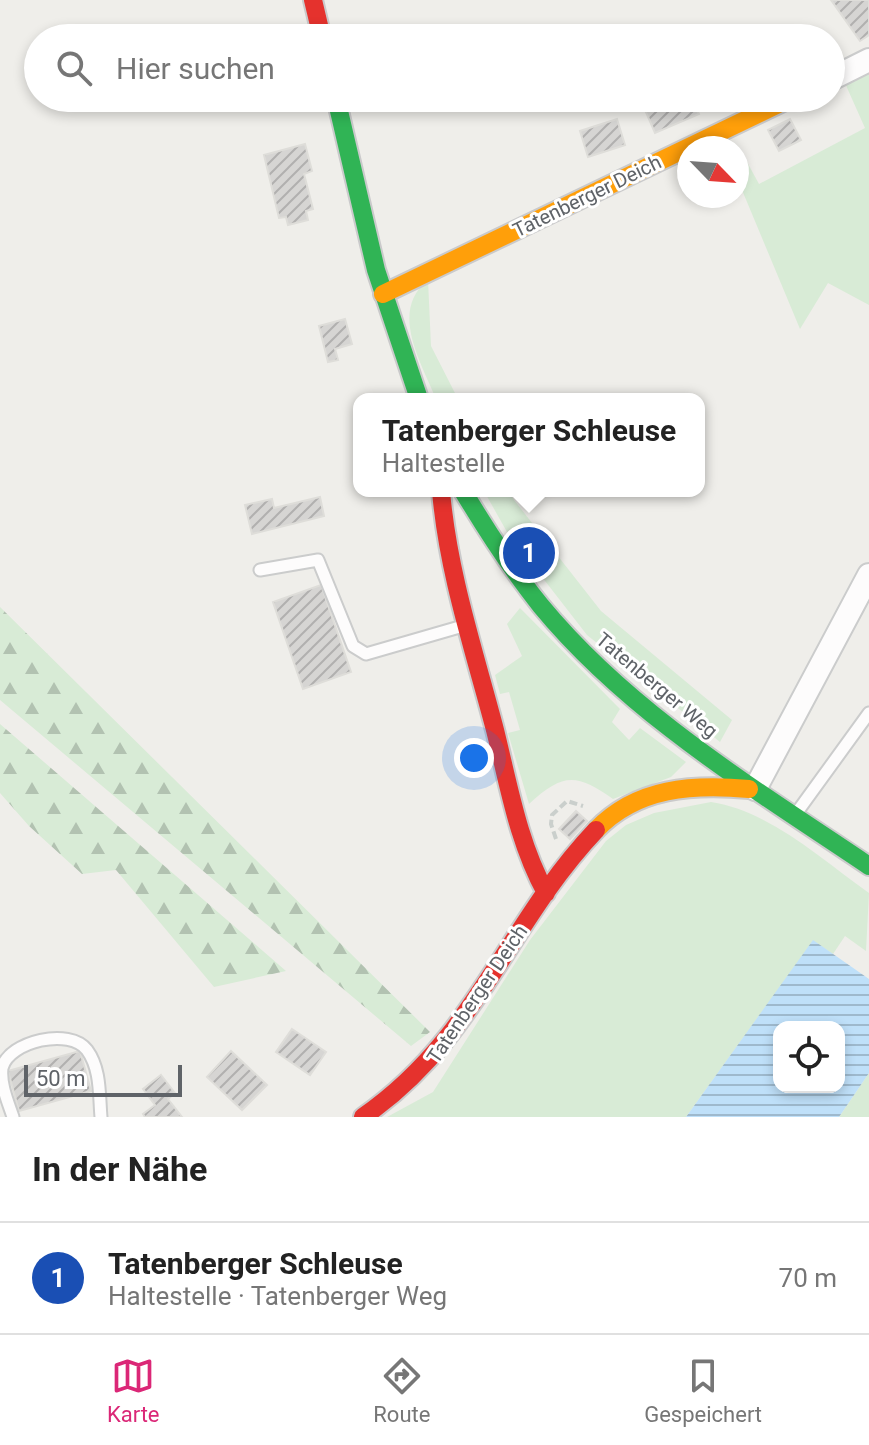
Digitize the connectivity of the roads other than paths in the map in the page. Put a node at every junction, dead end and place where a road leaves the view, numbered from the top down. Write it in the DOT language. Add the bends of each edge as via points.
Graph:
graph roads {
  1 [pos="313,0"];
  2 [pos="319,24"];
  3 [pos="869,60"];
  4 [pos="845,72"];
  5 [pos="339,112"];
  6 [pos="762,112"];
  7 [pos="383,294"];
  8 [pos="417,393"];
  9 [pos="442,497"];
  10 [pos="467,497"];
  11 [pos="260,570"];
  12 [pos="869,575"];
  13 [pos="468,625"];
  14 [pos="869,713"];
  15 [pos="755,789"];
  16 [pos="795,815"];
  17 [pos="869,866"];
  18 [pos="546,893"];
  19 [pos="13,1117"];
  20 [pos="101,1117"];
  21 [pos="363,1117"];
  1 -- 2 [label="street"];
  3 -- 4 [label="street"];
  5 -- 7 [label="street"];
  6 -- 7 [label="street, Tatenberger Deich"];
  7 -- 8 [label="street"];
  9 -- 13 [label="street" via="448,551"];
  10 -- 15 [label="street, Tatenberger Weg" via="508,562 570,639 672,730"];
  11 -- 13 [label="lane" via="318,560 353,646 366,654"];
  12 -- 15 [label="street"];
  13 -- 18 [label="street" via="528,856"];
  14 -- 16 [label="lane"];
  15 -- 16 [label="street, Tatenberger Weg"];
  15 -- 18 [label="street, Tatenberger Deich" via="702,784 635,802 610,816 587,839"];
  16 -- 17 [label="street, Tatenberger Weg"];
  18 -- 21 [label="street, Tatenberger Deich" via="433,1061 395,1098"];
  19 -- 20 [label="lane" via="1,1080 9,1055 20,1047 63,1037 86,1048 96,1068"];
}
